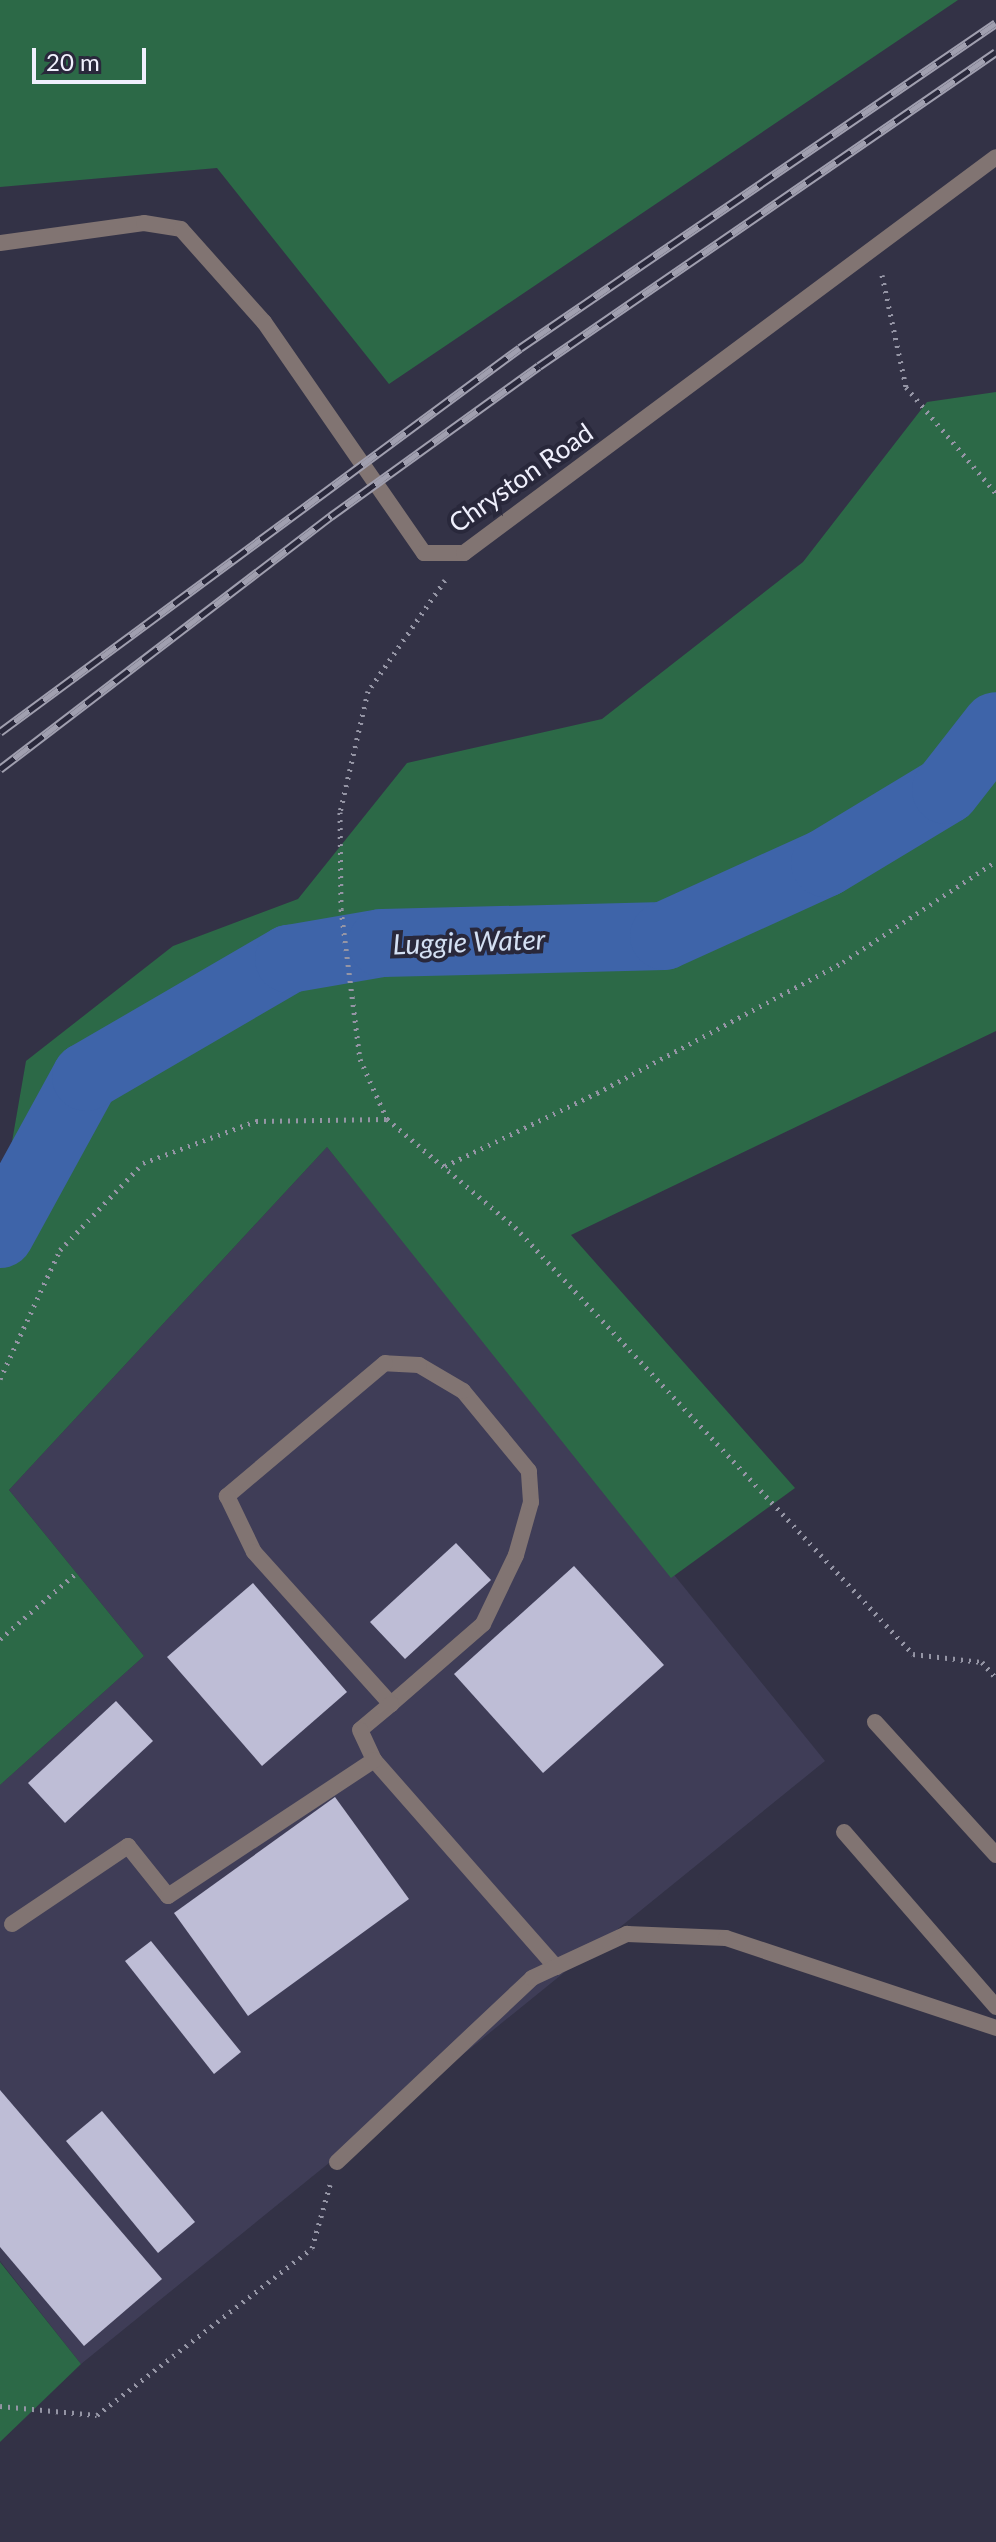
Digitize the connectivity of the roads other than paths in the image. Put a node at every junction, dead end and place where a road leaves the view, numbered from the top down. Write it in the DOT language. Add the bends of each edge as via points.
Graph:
graph roads {
  1 [pos="996,157"];
  2 [pos="0,243"];
  3 [pos="391,1704"];
  4 [pos="875,1722"];
  5 [pos="374,1760"];
  6 [pos="844,1832"];
  7 [pos="996,1855"];
  8 [pos="12,1924"];
  9 [pos="556,1967"];
  10 [pos="996,2007"];
  11 [pos="996,2028"];
  12 [pos="337,2162"];
  1 -- 2 [label="street, Chryston Road" via="464,553 424,553 264,322 181,229 144,223"];
  3 -- 3 [label="street" via="254,1552 227,1496 385,1363 419,1365 463,1391 529,1471 531,1502 511,1568 483,1624"];
  3 -- 5 [label="street" via="360,1730"];
  4 -- 7 [label="street"];
  5 -- 8 [label="street" via="168,1896 128,1846"];
  5 -- 9 [label="street"];
  6 -- 10 [label="street"];
  9 -- 11 [label="street" via="627,1934 726,1938"];
  9 -- 12 [label="street" via="532,1978"];
}
